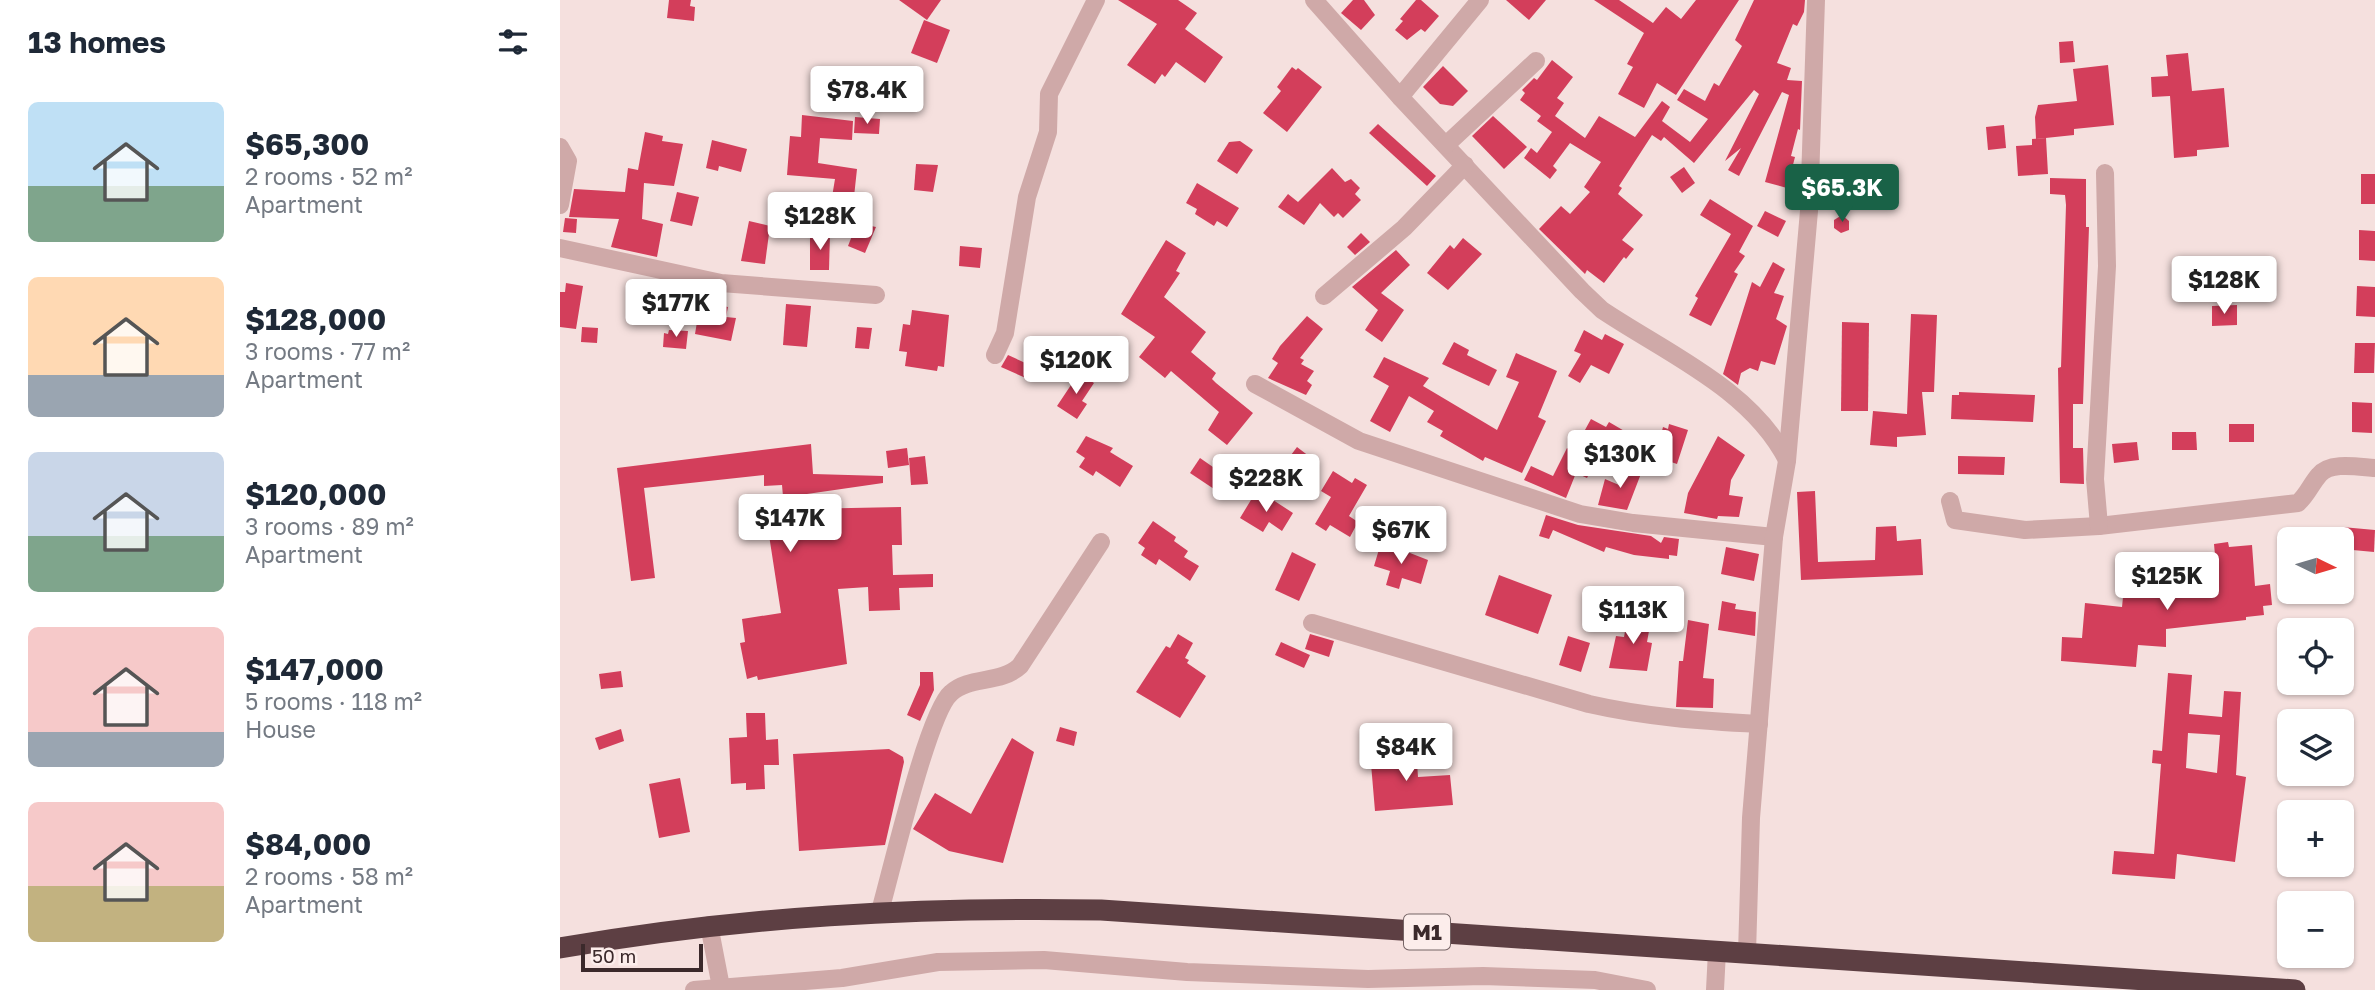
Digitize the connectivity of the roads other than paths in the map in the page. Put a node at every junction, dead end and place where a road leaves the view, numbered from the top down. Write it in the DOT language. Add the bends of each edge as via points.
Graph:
graph roads {
  1 [pos="1096,0"];
  2 [pos="1314,0"];
  3 [pos="1480,0"];
  4 [pos="1816,0"];
  5 [pos="1536,61"];
  6 [pos="1400,97"];
  7 [pos="1446,145"];
  8 [pos="560,147"];
  9 [pos="1465,165"];
  10 [pos="2105,173"];
  11 [pos="560,205"];
  12 [pos="560,248"];
  13 [pos="876,295"];
  14 [pos="1325,296"];
  15 [pos="995,355"];
  16 [pos="1255,384"];
  17 [pos="1787,461"];
  18 [pos="2375,468"];
  19 [pos="1950,501"];
  20 [pos="2099,526"];
  21 [pos="1774,537"];
  22 [pos="1101,542"];
  23 [pos="1312,623"];
  24 [pos="1759,723"];
  25 [pos="880,911"];
  26 [pos="709,925"];
  27 [pos="560,948"];
  28 [pos="1717,951"];
  29 [pos="1747,953"];
  30 [pos="721,987"];
  31 [pos="694,990"];
  32 [pos="1647,990"];
  33 [pos="1715,990"];
  34 [pos="2295,990"];
  1 -- 15 [label="street" via="1049,94 1048,132 1027,197 1005,333"];
  2 -- 6 [label="street"];
  3 -- 6 [label="street"];
  4 -- 17 [label="street" via="1809,211"];
  5 -- 7 [label="street"];
  6 -- 7 [label="street"];
  7 -- 9 [label="street"];
  8 -- 11 [label="street" via="568,161"];
  9 -- 14 [label="street" via="1404,228"];
  9 -- 17 [label="street" via="1602,310 1742,402 1778,443"];
  10 -- 20 [label="street" via="2107,266 2095,479"];
  12 -- 13 [label="street" via="721,283"];
  16 -- 21 [label="street" via="1359,441 1580,514"];
  17 -- 21 [label="street"];
  18 -- 20 [label="street" via="2331,467 2320,473 2298,503"];
  19 -- 20 [label="street" via="1955,520 2025,530"];
  21 -- 24 [label="street"];
  22 -- 25 [label="street" via="1020,666 1001,677 957,688 944,701 912,793"];
  23 -- 24 [label="street" via="1624,712 1673,720"];
  24 -- 29 [label="street"];
  25 -- 26 [label="highway, M1"];
  25 -- 28 [label="highway, M1" via="1101,910"];
  26 -- 27 [label="highway, M1"];
  26 -- 30 [label="street"];
  28 -- 29 [label="highway, M1"];
  28 -- 33 [label="street"];
  29 -- 34 [label="highway, M1"];
  30 -- 31 [label="street"];
  30 -- 32 [label="street" via="842,978 938,962 1044,960 1187,972 1570,979"];
}
